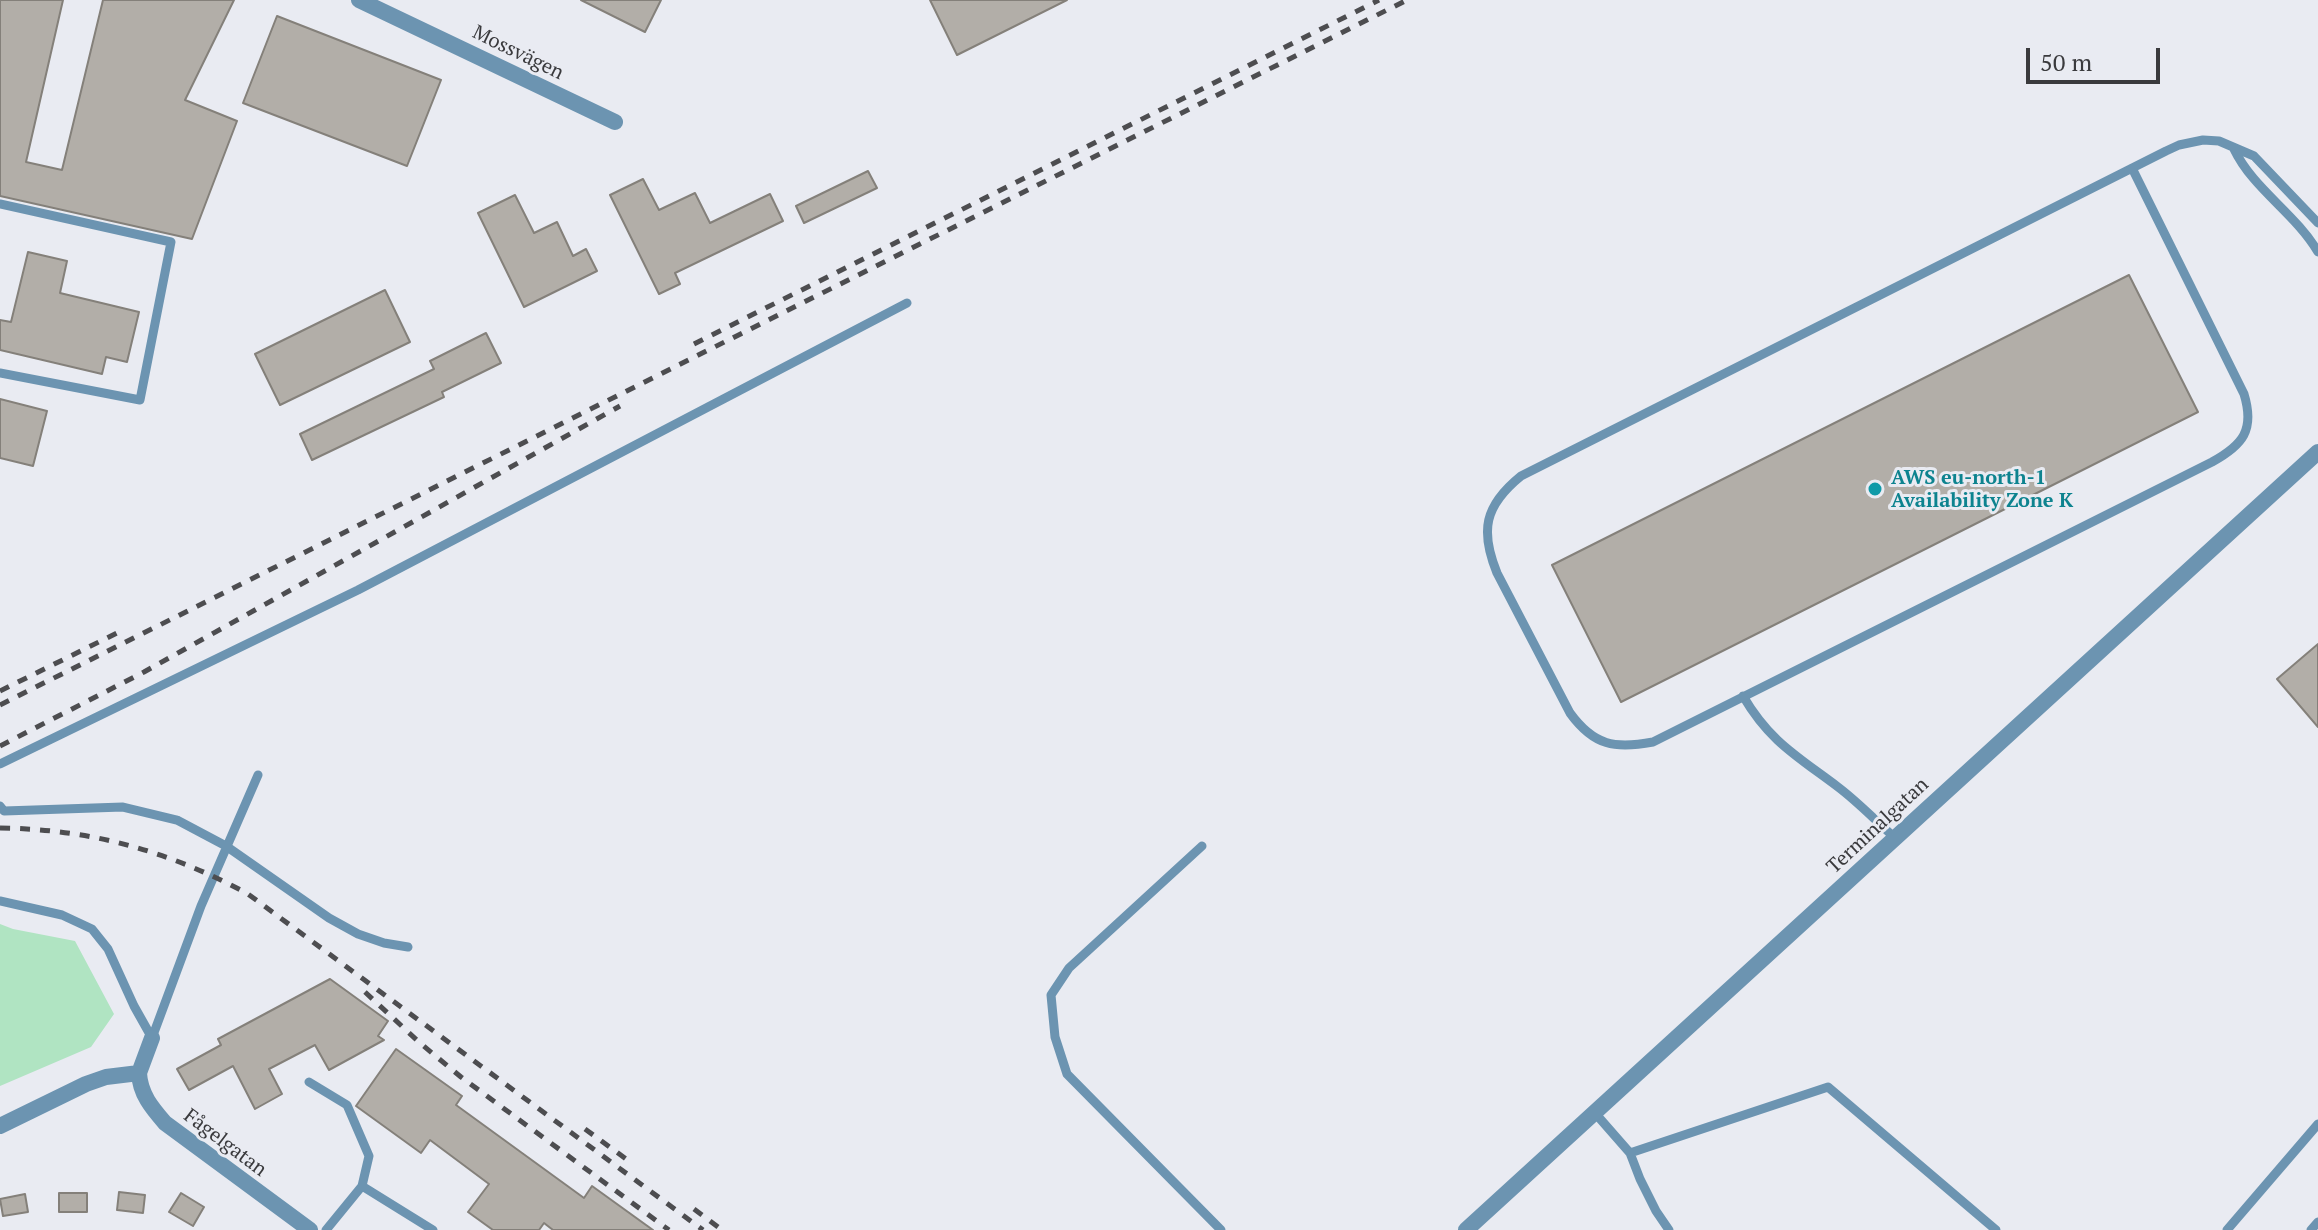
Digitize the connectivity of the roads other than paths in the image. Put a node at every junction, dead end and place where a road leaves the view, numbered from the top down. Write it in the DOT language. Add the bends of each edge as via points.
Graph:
graph roads {
  1 [pos="359,0"];
  2 [pos="615,122"];
  3 [pos="2234,149"];
  4 [pos="2132,168"];
  5 [pos="0,204"];
  6 [pos="2318,223"];
  7 [pos="2318,252"];
  8 [pos="907,303"];
  9 [pos="0,373"];
  10 [pos="2318,452"];
  11 [pos="1743,696"];
  12 [pos="0,764"];
  13 [pos="258,775"];
  14 [pos="0,806"];
  15 [pos="1895,838"];
  16 [pos="226,846"];
  17 [pos="1202,846"];
  18 [pos="0,901"];
  19 [pos="408,947"];
  20 [pos="152,1038"];
  21 [pos="139,1073"];
  22 [pos="309,1082"];
  23 [pos="1595,1113"];
  24 [pos="2318,1124"];
  25 [pos="0,1126"];
  26 [pos="1630,1153"];
  27 [pos="362,1186"];
  28 [pos="2318,1222"];
  29 [pos="310,1230"];
  30 [pos="326,1230"];
  31 [pos="433,1230"];
  32 [pos="1221,1230"];
  33 [pos="1466,1230"];
  34 [pos="1669,1230"];
  35 [pos="1996,1230"];
  36 [pos="2227,1230"];
  37 [pos="2311,1230"];
  1 -- 2 [label="street, Mossvägen"];
  3 -- 4 [label="lane" via="2219,141 2191,142"];
  3 -- 6 [label="lane" via="2254,156"];
  3 -- 7 [label="lane" via="2243,168"];
  4 -- 11 [label="lane" via="2244,394 2249,417 2238,445"];
  4 -- 11 [label="lane" via="1521,476 1503,490 1490,520 1489,552 1581,729 1616,746 1653,742"];
  5 -- 9 [label="lane" via="171,242 140,400"];
  8 -- 12 [label="lane" via="358,590"];
  10 -- 15 [label="street, Terminalgatan"];
  11 -- 15 [label="lane" via="1772,737"];
  13 -- 16 [label="lane"];
  14 -- 16 [label="lane" via="4,811 123,807 177,820"];
  15 -- 23 [label="street, Terminalgatan"];
  16 -- 19 [label="lane" via="329,918 358,934"];
  16 -- 20 [label="lane"];
  17 -- 32 [label="lane" via="1069,968 1051,995 1055,1037 1067,1074"];
  18 -- 20 [label="lane" via="62,915 92,929 108,949"];
  20 -- 21 [label="street"];
  21 -- 25 [label="street" via="96,1080"];
  21 -- 29 [label="street, Fågelgatan" via="147,1102 165,1123"];
  22 -- 27 [label="lane" via="347,1105 369,1156"];
  23 -- 26 [label="lane"];
  23 -- 33 [label="street, Terminalgatan"];
  24 -- 36 [label="lane"];
  26 -- 34 [label="lane"];
  26 -- 35 [label="lane" via="1828,1087"];
  27 -- 30 [label="lane"];
  27 -- 31 [label="lane"];
  28 -- 37 [label="lane"];
}
